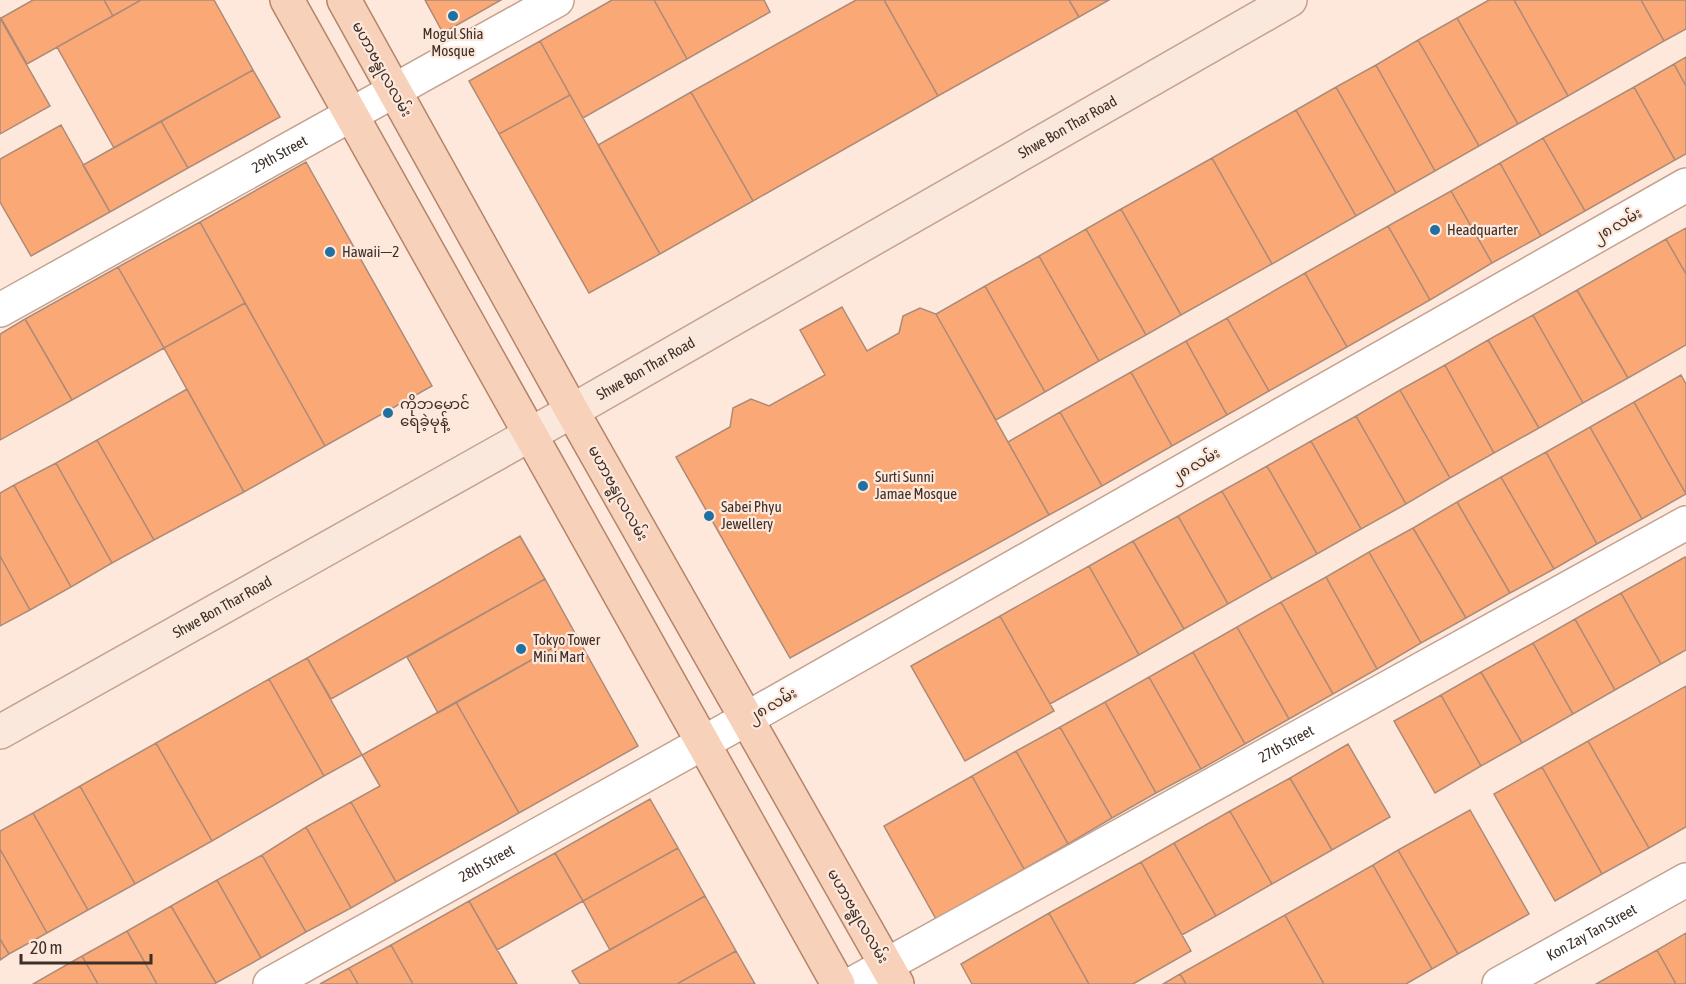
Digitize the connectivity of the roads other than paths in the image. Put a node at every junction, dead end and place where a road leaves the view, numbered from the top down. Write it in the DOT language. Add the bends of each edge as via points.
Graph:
graph roads {
  1 [pos="287,0"];
  2 [pos="344,0"];
  3 [pos="557,0"];
  4 [pos="1290,0"];
  5 [pos="394,91"];
  6 [pos="351,115"];
  7 [pos="1686,185"];
  8 [pos="0,310"];
  9 [pos="572,411"];
  10 [pos="531,434"];
  11 [pos="1686,522"];
  12 [pos="746,719"];
  13 [pos="0,732"];
  14 [pos="703,743"];
  15 [pos="1686,880"];
  16 [pos="892,974"];
  17 [pos="270,984"];
  18 [pos="838,984"];
  19 [pos="852,984"];
  20 [pos="1499,984"];
  1 -- 6 [label="main road"];
  2 -- 5 [label="main road, မဟာဗန္ဓုလလမ်း"];
  3 -- 5 [label="street, 29th Street"];
  4 -- 9 [label="main road, Shwe Bon Thar Road"];
  5 -- 6 [label="street, 29th Street"];
  5 -- 9 [label="main road, မဟာဗန္ဓုလလမ်း"];
  6 -- 8 [label="street, 29th Street"];
  6 -- 10 [label="main road"];
  7 -- 12 [label="street, ၂၈ လမ်း"];
  9 -- 10 [label="main road, Shwe Bon Thar Road"];
  9 -- 12 [label="main road, မဟာဗန္ဓုလလမ်း"];
  10 -- 13 [label="main road, Shwe Bon Thar Road"];
  10 -- 14 [label="main road"];
  11 -- 16 [label="street, 27th Street"];
  12 -- 14 [label="street, ၂၈ လမ်း"];
  12 -- 16 [label="main road, မဟာဗန္ဓုလလမ်း"];
  14 -- 17 [label="street, 28th Street"];
  14 -- 18 [label="main road"];
  15 -- 20 [label="street, Kon Zay Tan Street"];
  16 -- 19 [label="street, 27th Street"];
}
